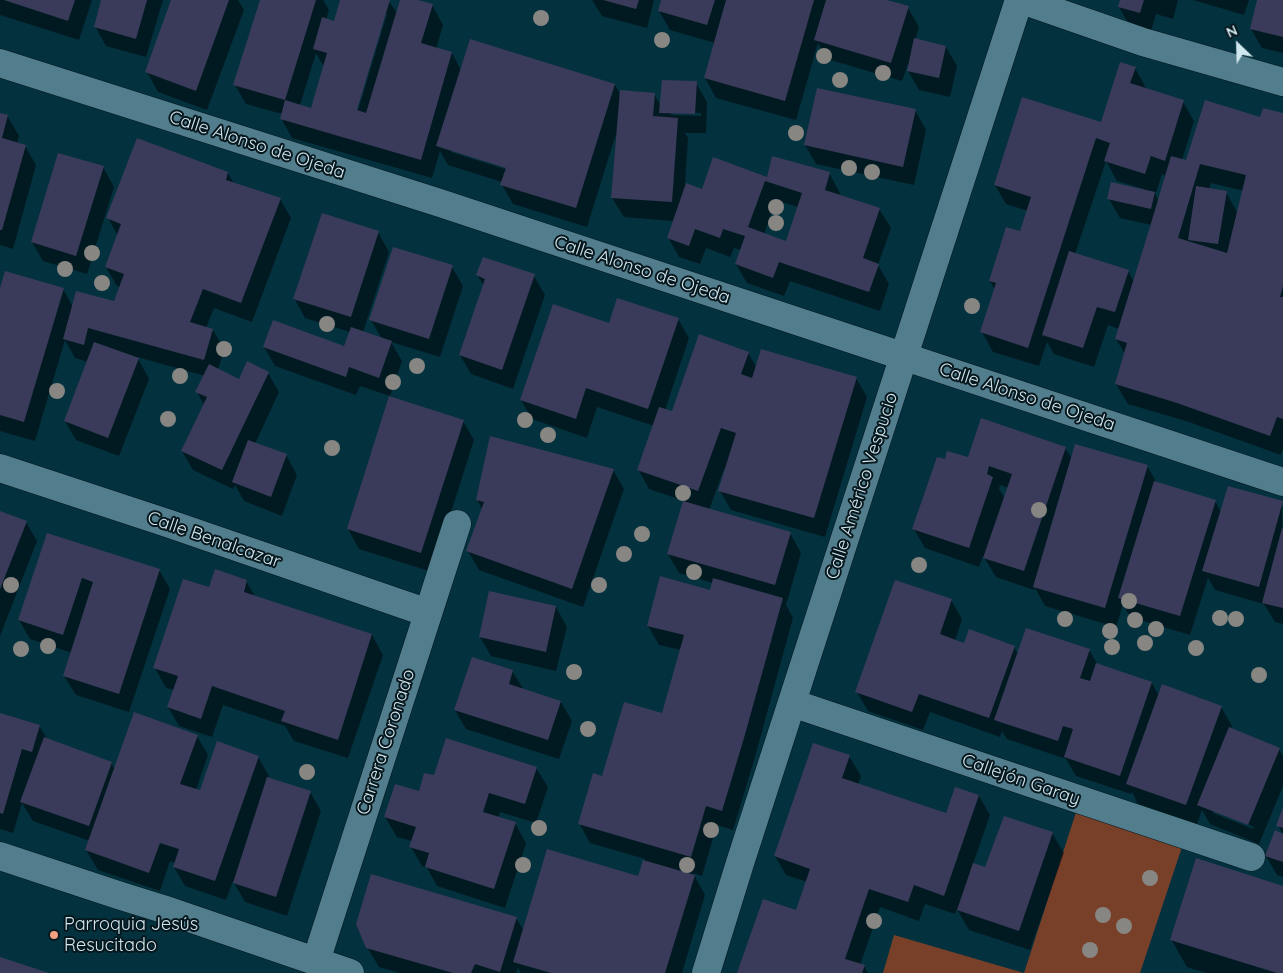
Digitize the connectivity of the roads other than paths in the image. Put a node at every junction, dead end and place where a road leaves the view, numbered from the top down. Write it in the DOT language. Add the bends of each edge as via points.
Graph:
graph roads {
  1 [pos="1020,0"];
  2 [pos="0,63"];
  3 [pos="1283,82"];
  4 [pos="904,357"];
  5 [pos="0,468"];
  6 [pos="1283,482"];
  7 [pos="457,524"];
  8 [pos="428,613"];
  9 [pos="792,703"];
  10 [pos="0,856"];
  11 [pos="1251,857"];
  12 [pos="316,961"];
  13 [pos="350,973"];
  14 [pos="706,973"];
  1 -- 3 [label="street" via="1143,42"];
  1 -- 4 [label="street, Calle Américo Vespucio"];
  2 -- 4 [label="street, Calle Alonso de Ojeda" via="440,203"];
  4 -- 6 [label="street, Calle Alonso de Ojeda"];
  4 -- 9 [label="street, Calle Américo Vespucio"];
  5 -- 8 [label="street, Calle Benalcazar"];
  7 -- 8 [label="street, Carrera Coronado"];
  8 -- 12 [label="street, Carrera Coronado"];
  9 -- 11 [label="street, Callejón Garay"];
  9 -- 14 [label="street, Calle Américo Vespucio"];
  10 -- 12 [label="street"];
  12 -- 13 [label="street"];
}
